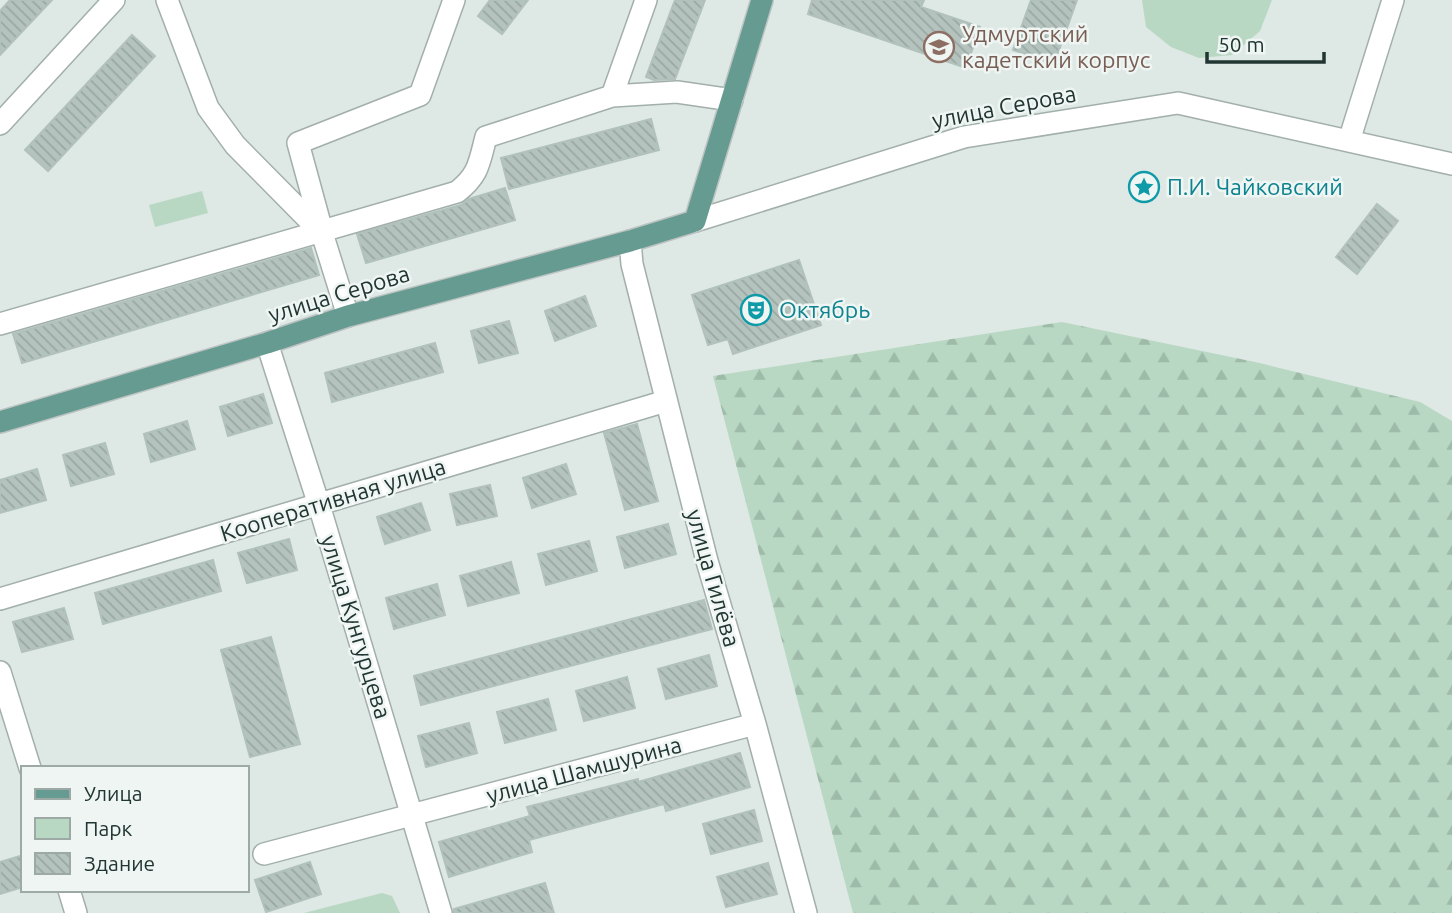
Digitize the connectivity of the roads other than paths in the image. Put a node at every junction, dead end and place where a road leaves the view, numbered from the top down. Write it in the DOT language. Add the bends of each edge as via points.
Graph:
graph roads {
  1 [pos="114,0"];
  2 [pos="167,0"];
  3 [pos="454,0"];
  4 [pos="646,0"];
  5 [pos="762,0"];
  6 [pos="1393,0"];
  7 [pos="612,96"];
  8 [pos="732,100"];
  9 [pos="0,124"];
  10 [pos="1349,141"];
  11 [pos="1452,164"];
  12 [pos="695,221"];
  13 [pos="322,233"];
  14 [pos="630,241"];
  15 [pos="348,316"];
  16 [pos="0,324"];
  17 [pos="267,343"];
  18 [pos="666,401"];
  19 [pos="0,422"];
  20 [pos="319,505"];
  21 [pos="0,599"];
  22 [pos="0,672"];
  23 [pos="755,724"];
  24 [pos="29,766"];
  25 [pos="413,815"];
  26 [pos="264,854"];
  27 [pos="70,892"];
  28 [pos="76,913"];
  29 [pos="441,913"];
  30 [pos="806,913"];
  1 -- 9 [label="street"];
  2 -- 13 [label="street" via="208,108 235,145"];
  3 -- 13 [label="street" via="419,95 298,143"];
  4 -- 7 [label="street"];
  5 -- 8 [label="main road"];
  6 -- 10 [label="street"];
  7 -- 8 [label="street" via="677,92"];
  7 -- 13 [label="street" via="486,137 472,181 457,192"];
  8 -- 12 [label="main road"];
  10 -- 11 [label="street, улица Серова"];
  10 -- 12 [label="street, улица Серова" via="1178,103 964,137"];
  12 -- 14 [label="main road, улица Серова"];
  13 -- 15 [label="street"];
  13 -- 16 [label="street"];
  14 -- 15 [label="main road, улица Серова"];
  14 -- 18 [label="street, улица Гилёва"];
  15 -- 17 [label="main road, улица Серова"];
  17 -- 19 [label="main road, улица Серова"];
  17 -- 20 [label="street, улица Кунгурцева"];
  18 -- 20 [label="street, Кооперативная улица"];
  18 -- 23 [label="street, улица Гилёва"];
  20 -- 21 [label="street, Кооперативная улица"];
  20 -- 25 [label="street, улица Кунгурцева"];
  22 -- 24 [label="street"];
  23 -- 25 [label="street, улица Шамшурина"];
  23 -- 30 [label="street, улица Гилёва"];
  25 -- 26 [label="street, улица Шамшурина"];
  25 -- 29 [label="street, улица Кунгурцева"];
  27 -- 28 [label="street"];
}
